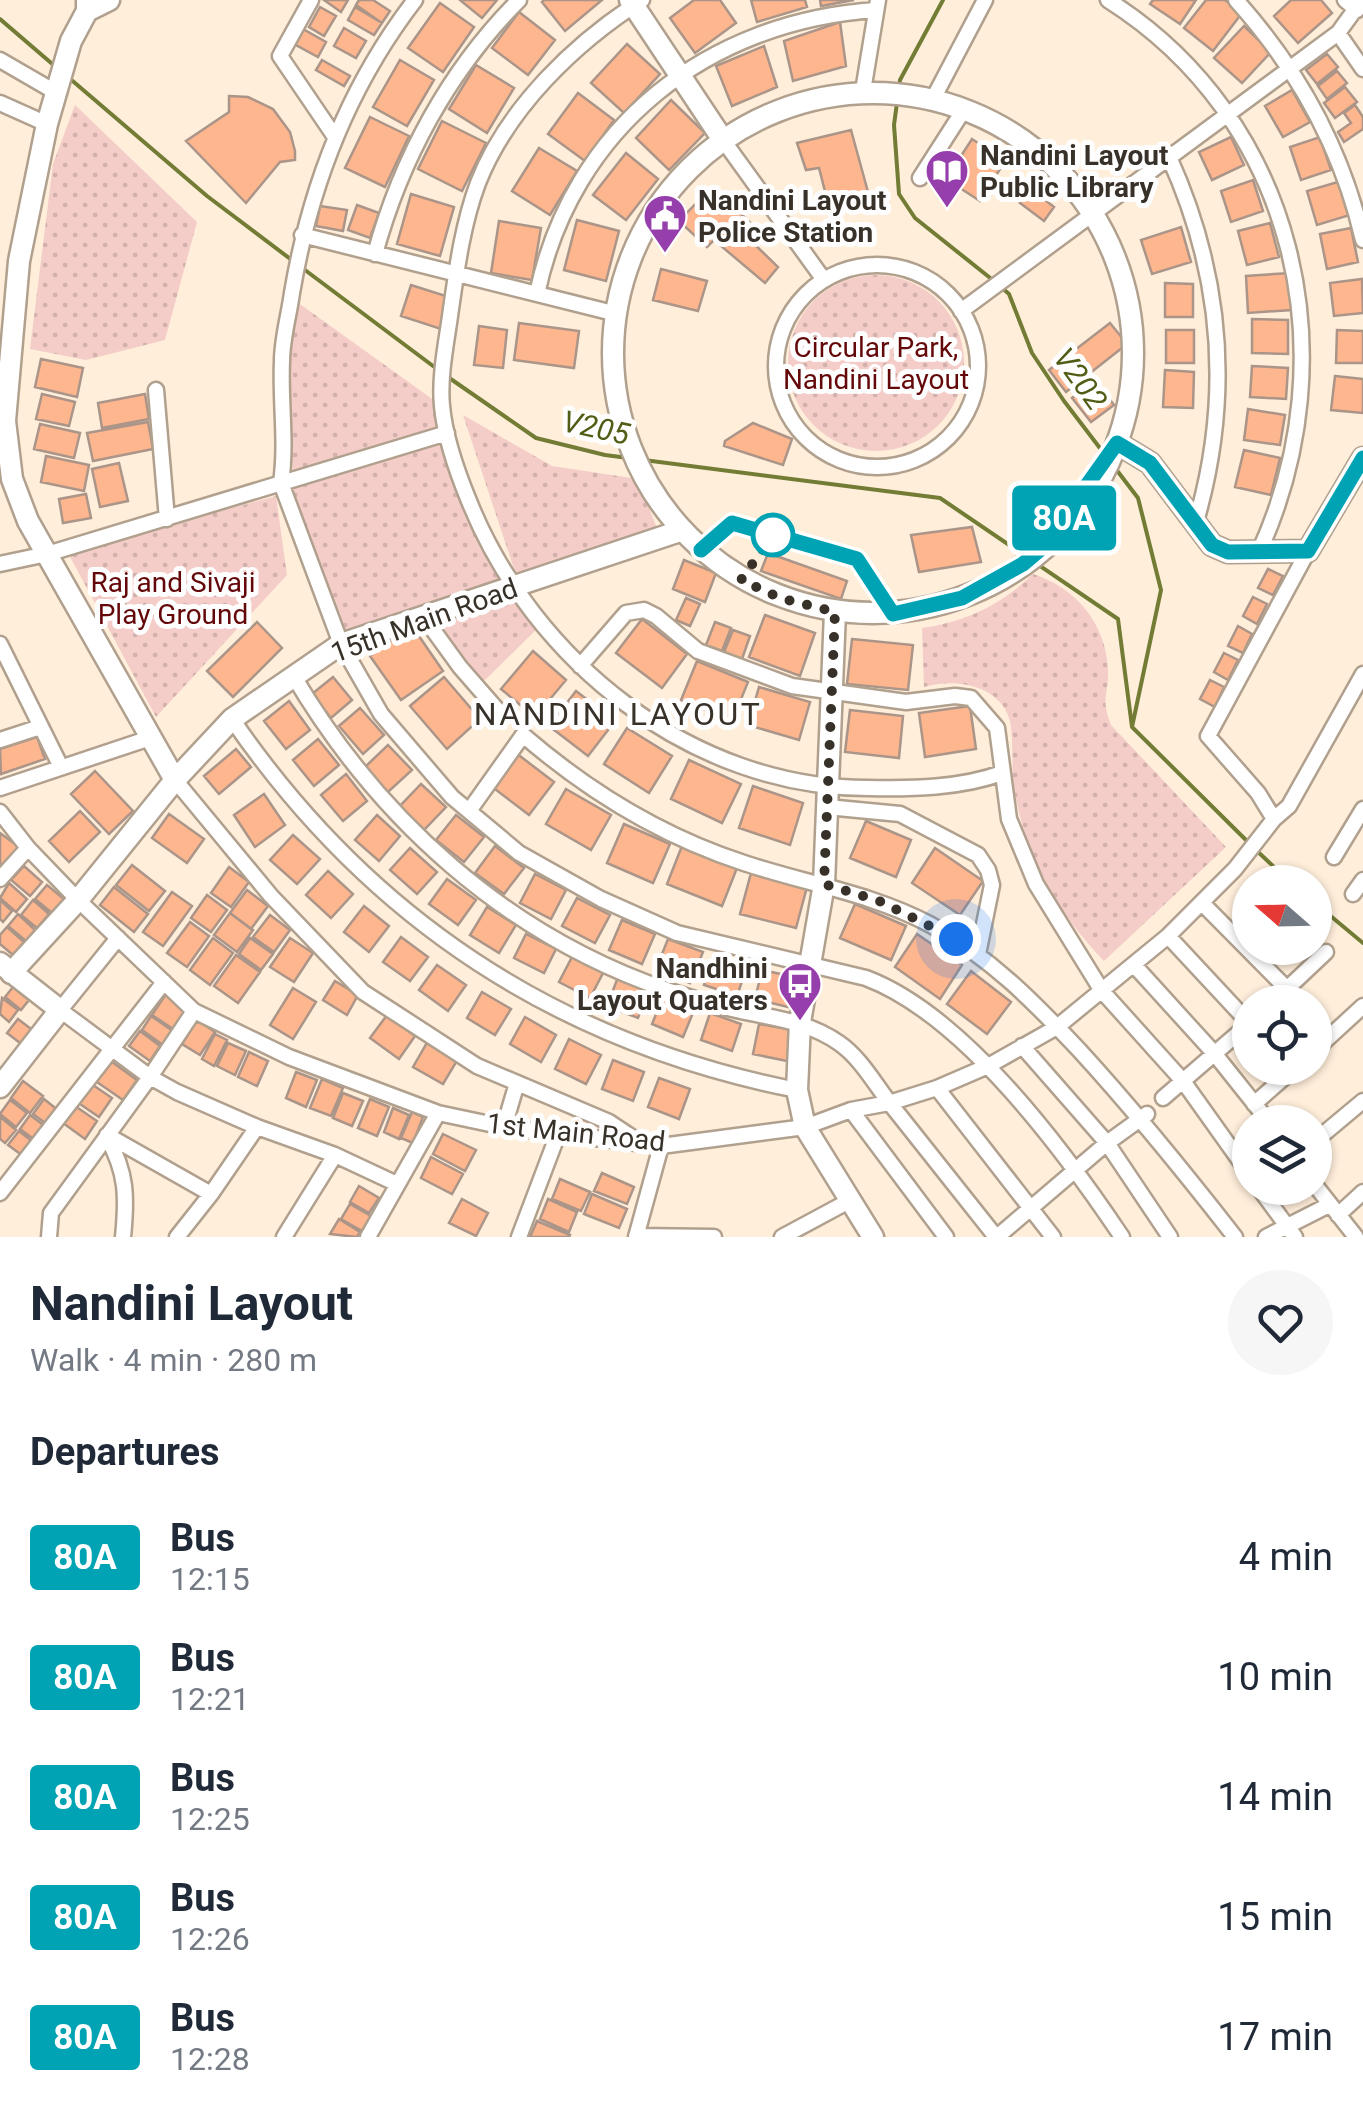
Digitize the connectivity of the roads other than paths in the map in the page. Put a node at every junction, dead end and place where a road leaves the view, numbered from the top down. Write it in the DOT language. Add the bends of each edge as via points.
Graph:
graph roads {
  1 [pos="109,0"];
  2 [pos="311,0"];
  3 [pos="414,0"];
  4 [pos="519,0"];
  5 [pos="985,0"];
  6 [pos="1108,0"];
  7 [pos="1236,0"];
  8 [pos="1345,0"];
  9 [pos="635,2"];
  10 [pos="877,5"];
  11 [pos="1360,5"];
  12 [pos="87,6"];
  13 [pos="1338,33"];
  14 [pos="0,60"];
  15 [pos="1290,68"];
  16 [pos="1363,69"];
  17 [pos="680,75"];
  18 [pos="61,79"];
  19 [pos="863,91"];
  20 [pos="933,100"];
  21 [pos="0,103"];
  22 [pos="963,110"];
  23 [pos="1227,115"];
  24 [pos="47,124"];
  25 [pos="335,136"];
  26 [pos="723,140"];
  27 [pos="1170,157"];
  28 [pos="920,178"];
  29 [pos="1094,213"];
  30 [pos="302,235"];
  31 [pos="1363,240"];
  32 [pos="375,254"];
  33 [pos="456,274"];
  34 [pos="824,280"];
  35 [pos="537,294"];
  36 [pos="962,310"];
  37 [pos="617,314"];
  38 [pos="156,390"];
  39 [pos="447,434"];
  40 [pos="1115,447"];
  41 [pos="1363,458"];
  42 [pos="281,483"];
  43 [pos="167,519"];
  44 [pos="1195,525"];
  45 [pos="680,531"];
  46 [pos="1308,551"];
  47 [pos="1259,552"];
  48 [pos="47,554"];
  49 [pos="0,564"];
  50 [pos="514,586"];
  51 [pos="835,612"];
  52 [pos="423,616"];
  53 [pos="0,644"];
  54 [pos="341,644"];
  55 [pos="580,666"];
  56 [pos="7,674"];
  57 [pos="1363,674"];
  58 [pos="293,675"];
  59 [pos="832,693"];
  60 [pos="501,714"];
  61 [pos="232,719"];
  62 [pos="40,727"];
  63 [pos="150,738"];
  64 [pos="0,740"];
  65 [pos="62,767"];
  66 [pos="1002,773"];
  67 [pos="175,780"];
  68 [pos="0,788"];
  69 [pos="828,797"];
  70 [pos="1363,809"];
  71 [pos="0,812"];
  72 [pos="470,812"];
  73 [pos="1271,814"];
  74 [pos="28,848"];
  75 [pos="1334,857"];
  76 [pos="0,880"];
  77 [pos="1363,880"];
  78 [pos="824,884"];
  79 [pos="1354,894"];
  80 [pos="78,900"];
  81 [pos="1202,903"];
  82 [pos="1168,936"];
  83 [pos="118,938"];
  84 [pos="978,954"];
  85 [pos="811,962"];
  86 [pos="1134,965"];
  87 [pos="1313,965"];
  88 [pos="4,974"];
  89 [pos="164,982"];
  90 [pos="1284,985"];
  91 [pos="1292,985"];
  92 [pos="1102,991"];
  93 [pos="1232,1004"];
  94 [pos="1363,1006"];
  95 [pos="60,1010"];
  96 [pos="194,1011"];
  97 [pos="800,1022"];
  98 [pos="1057,1027"];
  99 [pos="1332,1034"];
  100 [pos="1232,1038"];
  101 [pos="1022,1046"];
  102 [pos="110,1048"];
  103 [pos="1214,1054"];
  104 [pos="988,1066"];
  105 [pos="150,1077"];
  106 [pos="1182,1081"];
  107 [pos="518,1082"];
  108 [pos="1276,1085"];
  109 [pos="0,1087"];
  110 [pos="937,1088"];
  111 [pos="798,1090"];
  112 [pos="1164,1098"];
  113 [pos="1363,1101"];
  114 [pos="889,1103"];
  115 [pos="1254,1104"];
  116 [pos="851,1110"];
  117 [pos="438,1114"];
  118 [pos="1144,1116"];
  119 [pos="257,1127"];
  120 [pos="504,1127"];
  121 [pos="806,1127"];
  122 [pos="1332,1127"];
  123 [pos="558,1134"];
  124 [pos="107,1136"];
  125 [pos="1107,1143"];
  126 [pos="642,1144"];
  127 [pos="661,1146"];
  128 [pos="1232,1150"];
  129 [pos="335,1155"];
  130 [pos="1076,1169"];
  131 [pos="396,1184"];
  132 [pos="1363,1192"];
  133 [pos="0,1193"];
  134 [pos="210,1194"];
  135 [pos="849,1200"];
  136 [pos="1271,1205"];
  137 [pos="1329,1205"];
  138 [pos="1033,1208"];
  139 [pos="1333,1210"];
  140 [pos="1291,1232"];
  141 [pos="1002,1236"];
  142 [pos="49,1237"];
  143 [pos="123,1237"];
  144 [pos="178,1237"];
  145 [pos="284,1237"];
  146 [pos="368,1237"];
  147 [pos="519,1237"];
  148 [pos="636,1237"];
  149 [pos="714,1237"];
  150 [pos="782,1237"];
  151 [pos="873,1237"];
  152 [pos="946,1237"];
  153 [pos="1053,1237"];
  154 [pos="1122,1237"];
  155 [pos="1170,1237"];
  156 [pos="1235,1237"];
  157 [pos="1266,1237"];
  158 [pos="1356,1237"];
  1 -- 12 [label="street"];
  2 -- 25 [label="street" via="280,56"];
  3 -- 25 [label="street"];
  4 -- 32 [label="street" via="434,111 404,170"];
  5 -- 20 [label="street"];
  6 -- 23 [label="street" via="1164,43"];
  7 -- 15 [label="street"];
  8 -- 11 [label="street"];
  9 -- 17 [label="street"];
  9 -- 33 [label="street" via="554,72 506,133 477,186"];
  10 -- 17 [label="street" via="771,28"];
  10 -- 19 [label="street"];
  11 -- 13 [label="street"];
  12 -- 18 [label="street"];
  13 -- 15 [label="street"];
  13 -- 16 [label="street"];
  14 -- 18 [label="street"];
  15 -- 23 [label="street"];
  15 -- 31 [label="street" via="1337,157"];
  17 -- 26 [label="street"];
  17 -- 35 [label="street" via="635,112 584,176 558,225"];
  18 -- 24 [label="street"];
  19 -- 20 [label="street"];
  19 -- 26 [label="street" via="799,102"];
  20 -- 22 [label="street"];
  21 -- 24 [label="street"];
  22 -- 28 [label="street"];
  22 -- 29 [label="street" via="1030,149"];
  23 -- 27 [label="street"];
  23 -- 47 [label="street" via="1278,213 1302,326 1296,442"];
  24 -- 48 [label="street" via="19,261 5,421 12,479"];
  25 -- 30 [label="street"];
  26 -- 34 [label="street"];
  26 -- 37 [label="street" via="686,172 650,221"];
  27 -- 29 [label="street"];
  27 -- 44 [label="street" via="1207,264 1219,350 1215,439"];
  29 -- 36 [label="street"];
  29 -- 40 [label="street" via="1122,263 1136,319 1136,382"];
  30 -- 32 [label="street"];
  30 -- 42 [label="street" via="282,358"];
  32 -- 33 [label="street"];
  33 -- 35 [label="street"];
  33 -- 39 [label="street" via="443,367"];
  34 -- 36 [label="street" via="870,264 898,266 925,276"];
  34 -- 36 [label="street" via="795,307 776,365 780,396 794,424 841,462 902,464 954,432 978,376 976,344"];
  35 -- 37 [label="street"];
  37 -- 45 [label="street" via="617,383 634,449"];
  38 -- 43 [label="street"];
  39 -- 42 [label="street"];
  39 -- 50 [label="street" via="474,515"];
  40 -- 44 [label="street" via="1150,463"];
  40 -- 51 [label="street" via="1043,547 983,588 893,614"];
  41 -- 46 [label="street"];
  42 -- 43 [label="street"];
  42 -- 54 [label="street"];
  43 -- 48 [label="street"];
  44 -- 47 [label="street" via="1228,552"];
  45 -- 50 [label="street, 15th Main Road"];
  45 -- 51 [label="street" via="760,590"];
  46 -- 47 [label="street"];
  46 -- 73 [label="street" via="1208,736"];
  48 -- 49 [label="street"];
  48 -- 63 [label="street"];
  50 -- 52 [label="street, 15th Main Road"];
  50 -- 55 [label="street"];
  51 -- 59 [label="street"];
  52 -- 54 [label="street, 15th Main Road"];
  52 -- 60 [label="street"];
  53 -- 56 [label="street"];
  54 -- 58 [label="street, 15th Main Road"];
  54 -- 72 [label="street" via="381,714"];
  55 -- 59 [label="street" via="626,612 644,610 698,651 792,686"];
  55 -- 69 [label="street" via="651,722 706,752"];
  56 -- 62 [label="street"];
  57 -- 73 [label="street, 1st Main Road" via="1288,806"];
  58 -- 61 [label="street, 15th Main Road"];
  58 -- 97 [label="street" via="330,735 398,816 505,908 566,945 662,988"];
  59 -- 66 [label="street" via="906,702 972,698 997,728"];
  59 -- 69 [label="street"];
  61 -- 67 [label="street, 15th Main Road"];
  61 -- 111 [label="street" via="334,846 393,902 469,959 564,1014 639,1047"];
  62 -- 64 [label="street"];
  62 -- 65 [label="street"];
  63 -- 65 [label="street"];
  63 -- 67 [label="street"];
  65 -- 68 [label="street"];
  66 -- 69 [label="street"];
  66 -- 92 [label="street" via="1009,819 1036,884"];
  67 -- 80 [label="street, 15th Main Road"];
  67 -- 107 [label="street" via="271,896 363,992 477,1066"];
  69 -- 78 [label="street"];
  69 -- 84 [label="street" via="900,814 978,855 992,885"];
  70 -- 75 [label="street"];
  71 -- 74 [label="street, 1st Main Road"];
  72 -- 78 [label="street" via="523,735 602,796 662,830 744,863"];
  72 -- 85 [label="street" via="519,853 677,933"];
  73 -- 81 [label="street, 1st Main Road" via="1235,869"];
  74 -- 76 [label="street"];
  74 -- 80 [label="street, 1st Main Road"];
  77 -- 79 [label="street"];
  78 -- 84 [label="street" via="906,912"];
  78 -- 85 [label="street"];
  80 -- 83 [label="street, 1st Main Road"];
  80 -- 88 [label="street, 15th Main Road"];
  81 -- 82 [label="street, 1st Main Road"];
  81 -- 90 [label="street"];
  82 -- 86 [label="street, 1st Main Road"];
  82 -- 93 [label="street"];
  83 -- 89 [label="street, 1st Main Road"];
  83 -- 95 [label="street"];
  84 -- 98 [label="street"];
  85 -- 97 [label="street"];
  85 -- 104 [label="street" via="886,985"];
  86 -- 92 [label="street, 1st Main Road"];
  86 -- 103 [label="street"];
  87 -- 91 [label="street"];
  88 -- 95 [label="street"];
  89 -- 96 [label="street, 1st Main Road"];
  89 -- 102 [label="street"];
  92 -- 98 [label="street, 1st Main Road"];
  92 -- 106 [label="street"];
  94 -- 99 [label="street"];
  95 -- 102 [label="street"];
  95 -- 109 [label="street"];
  96 -- 105 [label="street"];
  96 -- 117 [label="street, 1st Main Road" via="289,1057"];
  97 -- 111 [label="street"];
  97 -- 114 [label="street" via="850,1052"];
  98 -- 101 [label="street, 1st Main Road"];
  98 -- 118 [label="street"];
  100 -- 103 [label="street"];
  101 -- 104 [label="street, 1st Main Road"];
  101 -- 125 [label="street"];
  102 -- 105 [label="street"];
  102 -- 133 [label="street"];
  103 -- 106 [label="street"];
  103 -- 115 [label="street"];
  104 -- 110 [label="street, 1st Main Road"];
  104 -- 130 [label="street"];
  105 -- 119 [label="street"];
  105 -- 124 [label="street"];
  106 -- 112 [label="street"];
  106 -- 128 [label="street"];
  107 -- 120 [label="street"];
  107 -- 126 [label="street"];
  108 -- 115 [label="street"];
  110 -- 114 [label="street, 1st Main Road"];
  110 -- 138 [label="street"];
  111 -- 121 [label="street"];
  113 -- 122 [label="street"];
  114 -- 116 [label="street, 1st Main Road"];
  114 -- 141 [label="street"];
  116 -- 121 [label="street, 1st Main Road"];
  116 -- 152 [label="street"];
  117 -- 120 [label="street, 1st Main Road"];
  117 -- 131 [label="street"];
  118 -- 125 [label="street"];
  118 -- 156 [label="street"];
  119 -- 129 [label="street"];
  119 -- 134 [label="street"];
  120 -- 123 [label="street, 1st Main Road"];
  121 -- 127 [label="street, 1st Main Road"];
  121 -- 135 [label="street"];
  123 -- 126 [label="street, 1st Main Road"];
  123 -- 147 [label="street"];
  124 -- 134 [label="street"];
  124 -- 142 [label="street" via="51,1213"];
  124 -- 143 [label="street" via="125,1179"];
  125 -- 130 [label="street"];
  125 -- 155 [label="street"];
  126 -- 127 [label="street, 1st Main Road"];
  127 -- 148 [label="street"];
  129 -- 131 [label="street"];
  129 -- 145 [label="street"];
  130 -- 138 [label="street"];
  130 -- 154 [label="street"];
  131 -- 146 [label="street"];
  132 -- 139 [label="street"];
  134 -- 144 [label="street"];
  135 -- 150 [label="street"];
  135 -- 151 [label="street"];
  136 -- 140 [label="street"];
  137 -- 139 [label="street"];
  138 -- 141 [label="street"];
  138 -- 153 [label="street"];
  139 -- 140 [label="street"];
  139 -- 158 [label="street"];
  140 -- 157 [label="street"];
  148 -- 149 [label="street"];
}
